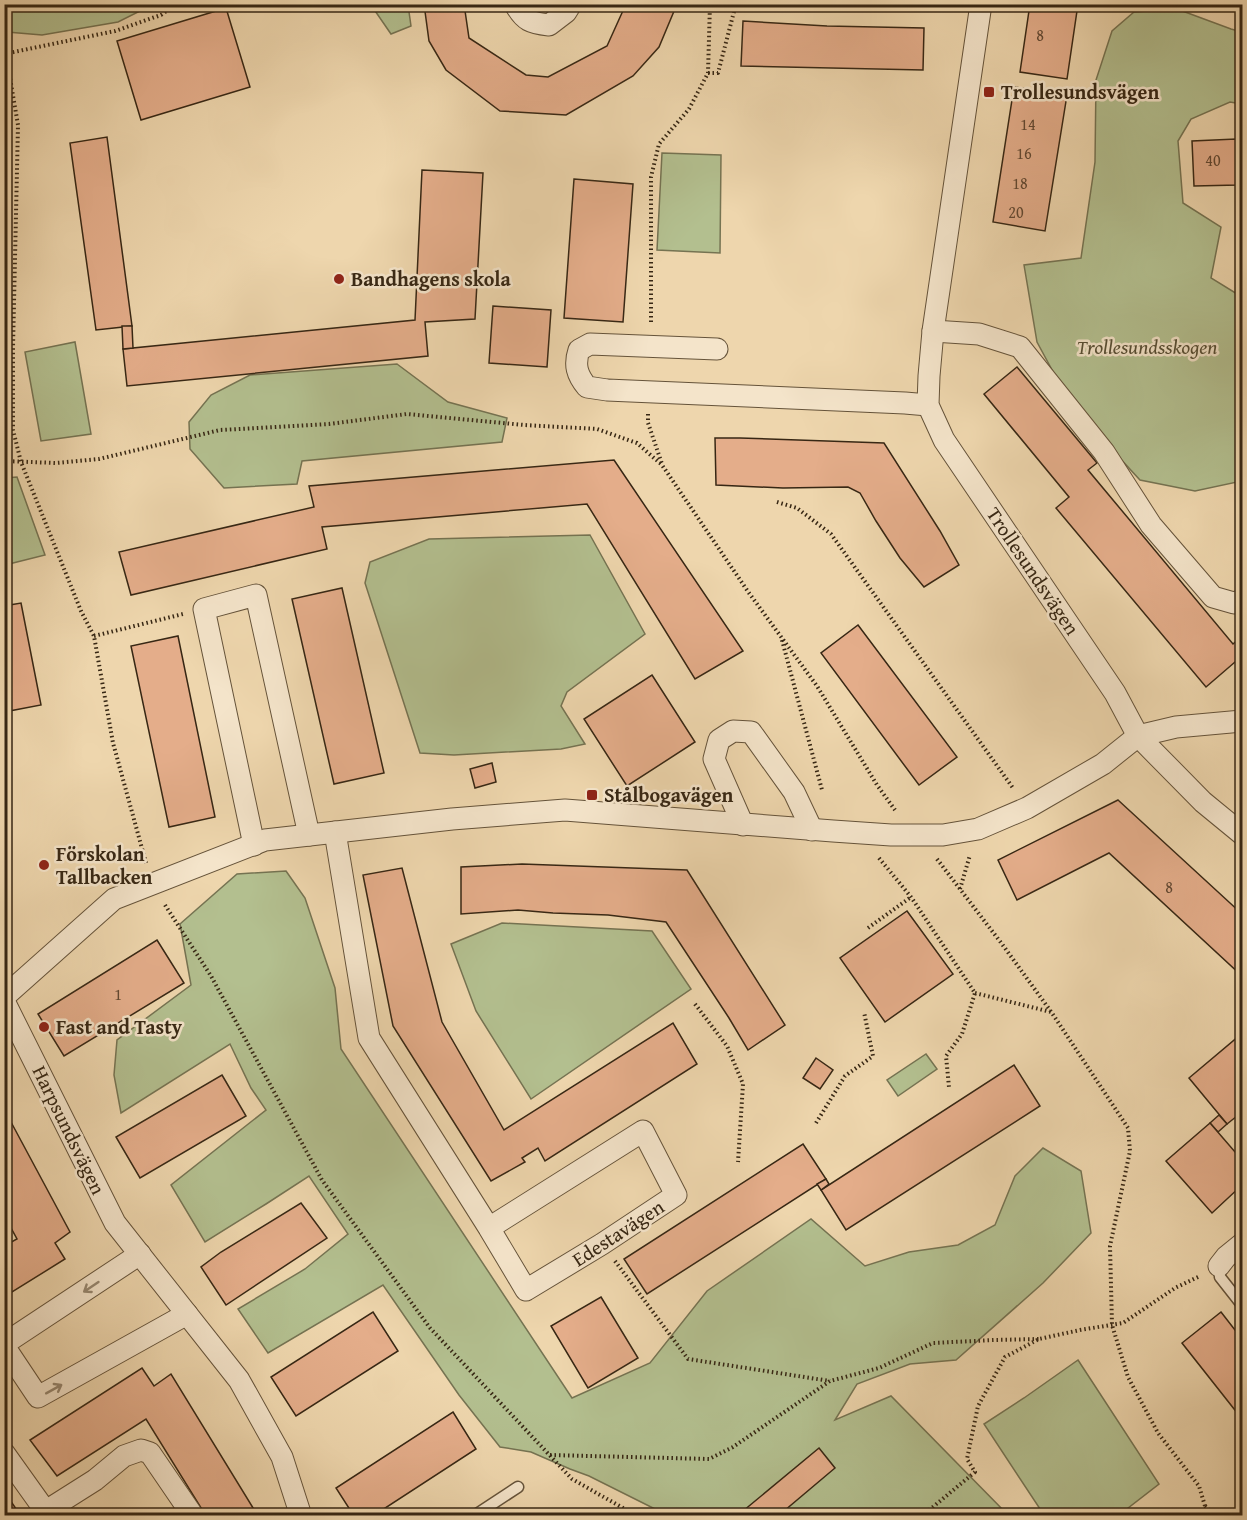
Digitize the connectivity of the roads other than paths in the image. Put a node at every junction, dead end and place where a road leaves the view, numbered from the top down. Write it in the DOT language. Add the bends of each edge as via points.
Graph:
graph roads {
  1 [pos="515,4"];
  2 [pos="571,4"];
  3 [pos="980,8"];
  4 [pos="933,331"];
  5 [pos="717,349"];
  6 [pos="928,405"];
  7 [pos="1242,600"];
  8 [pos="1242,721"];
  9 [pos="1138,736"];
  10 [pos="743,825"];
  11 [pos="822,831"];
  12 [pos="335,832"];
  13 [pos="1242,834"];
  14 [pos="309,835"];
  15 [pos="254,845"];
  16 [pos="4,999"];
  17 [pos="489,1228"];
  18 [pos="1242,1244"];
  19 [pos="140,1254"];
  20 [pos="1219,1266"];
  21 [pos="1242,1305"];
  22 [pos="187,1314"];
  23 [pos="4,1345"];
  24 [pos="4,1453"];
  25 [pos="518,1487"];
  26 [pos="47,1513"];
  27 [pos="193,1515"];
  28 [pos="301,1515"];
  29 [pos="474,1515"];
  1 -- 2 [label="street" via="531,23 549,26"];
  3 -- 4 [label="street, Trollesundsvägen"];
  4 -- 6 [label="street, Trollesundsvägen"];
  4 -- 7 [label="street" via="979,334 1020,347 1104,452 1151,525 1213,597 1234,603"];
  5 -- 6 [label="street" via="590,344 579,350 575,362 578,377 587,387 607,390"];
  6 -- 9 [label="street, Trollesundsvägen" via="944,440 1115,693"];
  8 -- 9 [label="street" via="1176,727"];
  9 -- 11 [label="street" via="1103,764 1027,808 978,829 943,835"];
  9 -- 13 [label="street, Trollesundsvägen" via="1203,802"];
  10 -- 11 [label="street"];
  10 -- 11 [label="street" via="714,759 719,740 733,731 751,732"];
  10 -- 12 [label="street" via="565,810"];
  12 -- 14 [label="street"];
  12 -- 17 [label="street, Edestavägen" via="369,1038"];
  14 -- 15 [label="street"];
  14 -- 15 [label="street" via="256,595 204,609"];
  15 -- 16 [label="street" via="114,899"];
  16 -- 19 [label="street, Harpsundsvägen" via="115,1223"];
  17 -- 17 [label="street, Edestavägen" via="526,1290 676,1195 644,1131"];
  18 -- 20 [label="street"];
  19 -- 22 [label="street, Harpsundsvägen"];
  19 -- 23 [label="street, one-way"];
  20 -- 21 [label="lane" via="1220,1277"];
  23 -- 22 [label="street, one-way" via="38,1397"];
  22 -- 28 [label="street, Harpsundsvägen" via="239,1380 282,1457"];
  24 -- 26 [label="street"];
  25 -- 29 [label="lane"];
  26 -- 27 [label="street" via="124,1456 141,1450 150,1453"];
}
